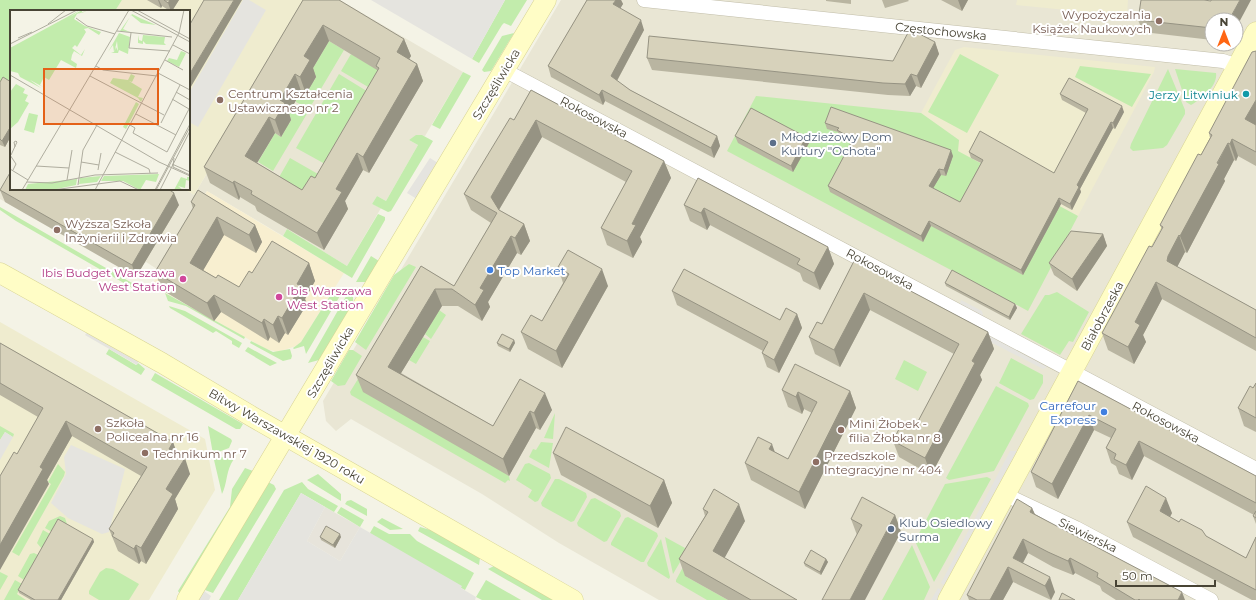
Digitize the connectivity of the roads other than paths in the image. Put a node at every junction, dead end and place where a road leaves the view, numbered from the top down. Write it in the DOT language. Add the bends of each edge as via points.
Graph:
graph roads {
  1 [pos="546,0"];
  2 [pos="644,0"];
  3 [pos="1254,38"];
  4 [pos="1238,66"];
  5 [pos="504,70"];
  6 [pos="0,273"];
  7 [pos="1072,372"];
  8 [pos="285,436"];
  9 [pos="1256,469"];
  10 [pos="1006,495"];
  11 [pos="187,600"];
  12 [pos="573,600"];
  13 [pos="948,600"];
  14 [pos="1211,600"];
  1 -- 5 [label="street, Szczęśliwicka"];
  2 -- 4 [label="street, Częstochowska" via="1216,60"];
  3 -- 4 [label="street, Białobrzeska"];
  4 -- 7 [label="street, Białobrzeska"];
  5 -- 7 [label="street, Rokosowska"];
  5 -- 8 [label="street, Szczęśliwicka"];
  6 -- 8 [label="street, Bitwy Warszawskiej 1920 roku" via="162,363"];
  7 -- 9 [label="street, Rokosowska"];
  7 -- 10 [label="street, Białobrzeska"];
  8 -- 11 [label="street, Szczęśliwicka"];
  8 -- 12 [label="street, Bitwy Warszawskiej 1920 roku"];
  10 -- 13 [label="street, Białobrzeska"];
  10 -- 14 [label="street, Siewierska" via="1083,531"];
}
